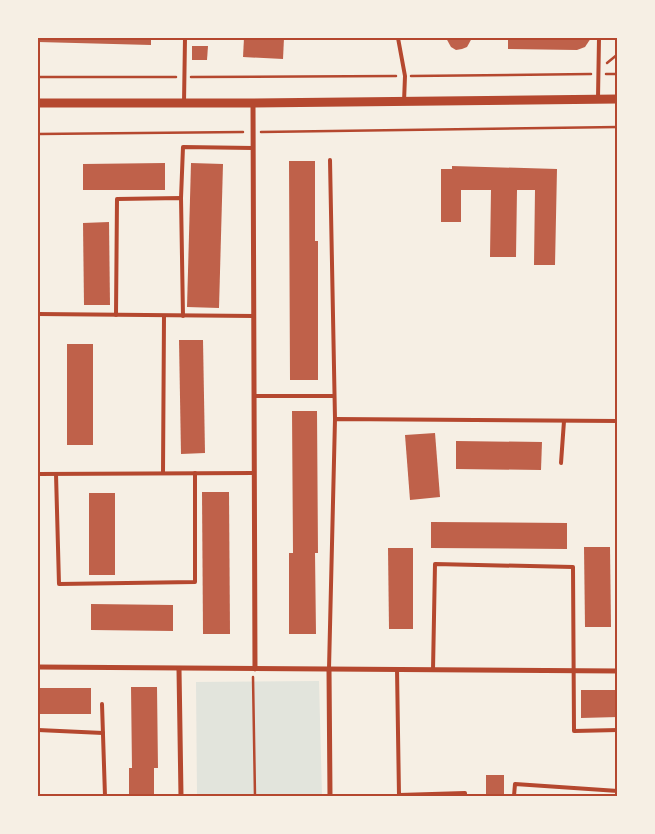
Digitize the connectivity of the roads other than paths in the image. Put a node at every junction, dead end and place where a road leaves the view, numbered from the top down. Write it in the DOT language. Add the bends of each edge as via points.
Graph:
graph roads {
  1 [pos="185,38"];
  2 [pos="398,38"];
  3 [pos="599,38"];
  4 [pos="598,99"];
  5 [pos="618,99"];
  6 [pos="404,102"];
  7 [pos="38,103"];
  8 [pos="184,103"];
  9 [pos="253,103"];
  10 [pos="253,148"];
  11 [pos="330,160"];
  12 [pos="181,198"];
  13 [pos="38,314"];
  14 [pos="116,315"];
  15 [pos="164,316"];
  16 [pos="183,316"];
  17 [pos="254,316"];
  18 [pos="254,396"];
  19 [pos="334,396"];
  20 [pos="335,419"];
  21 [pos="564,421"];
  22 [pos="618,421"];
  23 [pos="561,463"];
  24 [pos="163,473"];
  25 [pos="195,473"];
  26 [pos="254,473"];
  27 [pos="38,474"];
  28 [pos="56,474"];
  29 [pos="38,667"];
  30 [pos="179,668"];
  31 [pos="254,669"];
  32 [pos="329,669"];
  33 [pos="398,670"];
  34 [pos="433,670"];
  35 [pos="575,671"];
  36 [pos="618,671"];
  37 [pos="102,704"];
  38 [pos="38,730"];
  39 [pos="618,730"];
  40 [pos="103,733"];
  41 [pos="618,791"];
  42 [pos="105,796"];
  43 [pos="181,796"];
  44 [pos="330,796"];
  45 [pos="465,796"];
  46 [pos="514,796"];
  1 -- 8 [label="lane"];
  2 -- 6 [label="lane" via="405,76"];
  3 -- 4 [label="lane"];
  4 -- 5 [label="street"];
  4 -- 6 [label="street"];
  6 -- 9 [label="street"];
  7 -- 8 [label="street"];
  8 -- 9 [label="street"];
  9 -- 10 [label="street"];
  10 -- 12 [label="lane" via="183,147"];
  10 -- 17 [label="street"];
  11 -- 19 [label="lane"];
  12 -- 14 [label="lane" via="117,199"];
  12 -- 16 [label="lane"];
  13 -- 14 [label="lane"];
  14 -- 15 [label="lane"];
  15 -- 16 [label="lane"];
  15 -- 24 [label="lane"];
  16 -- 17 [label="lane"];
  17 -- 18 [label="street"];
  18 -- 19 [label="lane"];
  18 -- 26 [label="street"];
  19 -- 20 [label="lane"];
  20 -- 21 [label="lane"];
  20 -- 32 [label="lane"];
  21 -- 22 [label="lane"];
  21 -- 23 [label="lane"];
  24 -- 25 [label="lane"];
  24 -- 28 [label="lane"];
  25 -- 26 [label="lane"];
  25 -- 28 [label="lane" via="195,582 59,584"];
  26 -- 31 [label="street"];
  27 -- 28 [label="lane"];
  29 -- 30 [label="street"];
  30 -- 31 [label="street"];
  30 -- 43 [label="street"];
  31 -- 32 [label="street"];
  32 -- 33 [label="street"];
  32 -- 44 [label="street"];
  33 -- 34 [label="street"];
  33 -- 45 [label="lane" via="399,795 465,793"];
  34 -- 35 [label="street"];
  34 -- 35 [label="lane" via="435,564 573,567"];
  35 -- 36 [label="street"];
  35 -- 39 [label="lane" via="574,731"];
  37 -- 40 [label="lane"];
  38 -- 40 [label="lane"];
  40 -- 42 [label="lane"];
  41 -- 46 [label="lane" via="515,784"];
}
